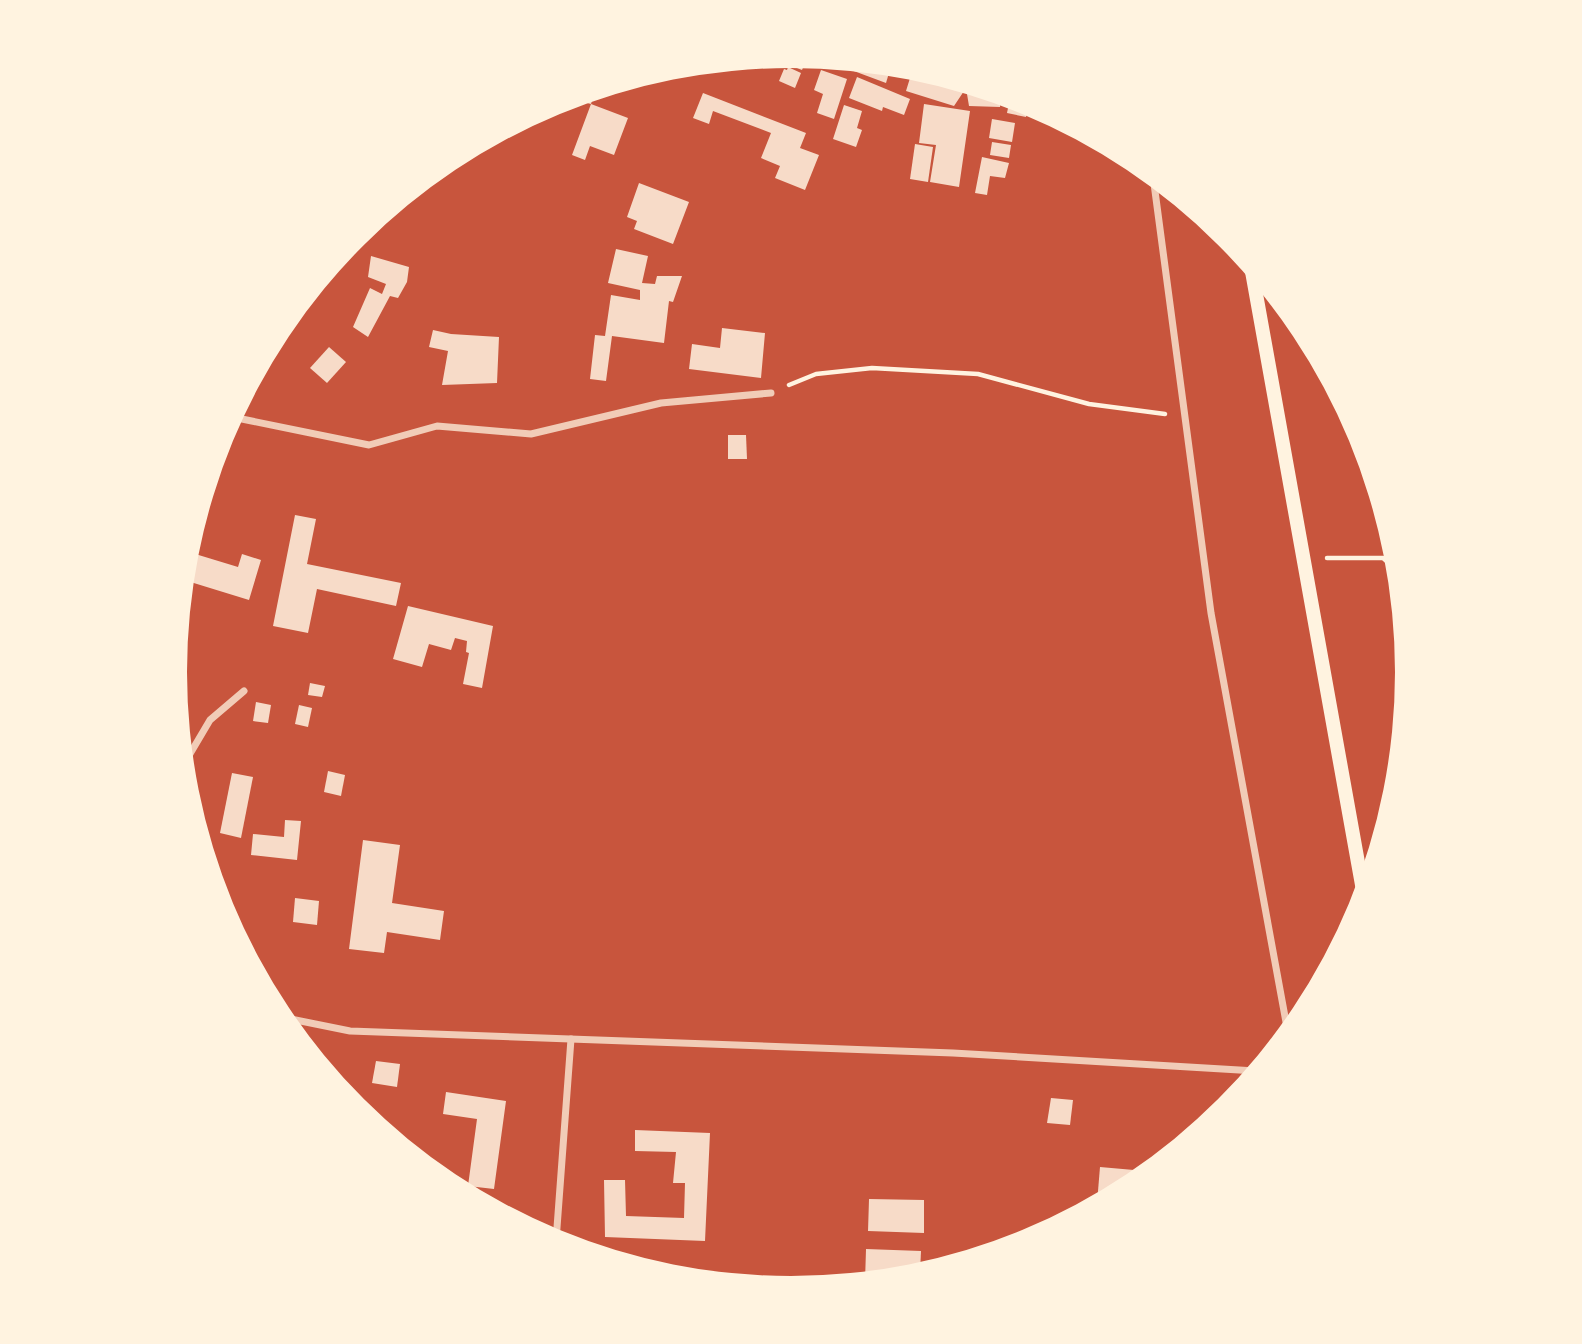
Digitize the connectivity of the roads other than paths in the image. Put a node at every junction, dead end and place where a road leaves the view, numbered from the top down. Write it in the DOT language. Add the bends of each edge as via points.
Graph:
graph roads {
  1 [pos="1155,190"];
  2 [pos="1254,285"];
  3 [pos="771,393"];
  4 [pos="243,419"];
  5 [pos="244,691"];
  6 [pos="192,751"];
  7 [pos="1360,874"];
  8 [pos="1285,1018"];
  9 [pos="298,1021"];
  10 [pos="571,1039"];
  11 [pos="1245,1070"];
  12 [pos="557,1229"];
  1 -- 8 [label="street" via="1211,613"];
  2 -- 7 [label="main road"];
  3 -- 4 [label="street" via="661,403 531,434 437,426 369,445"];
  5 -- 6 [label="street" via="210,720"];
  9 -- 10 [label="street" via="350,1031"];
  10 -- 11 [label="street" via="953,1053"];
  10 -- 12 [label="street"];
}
